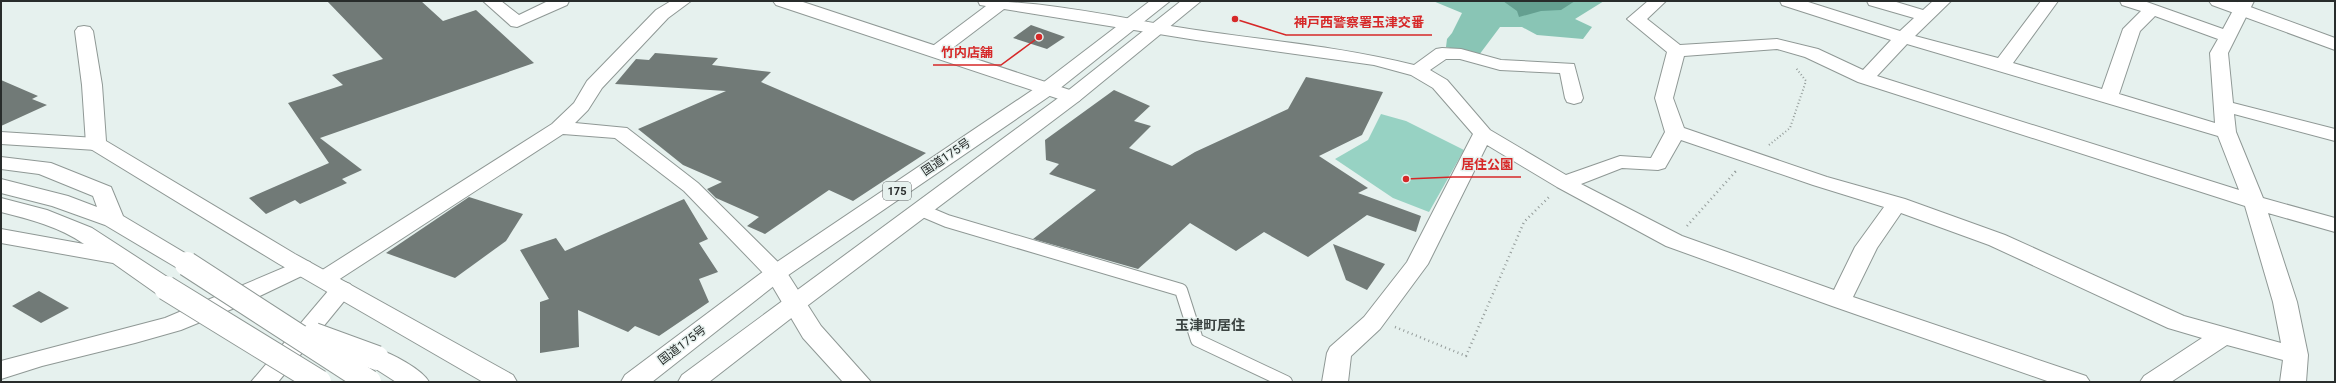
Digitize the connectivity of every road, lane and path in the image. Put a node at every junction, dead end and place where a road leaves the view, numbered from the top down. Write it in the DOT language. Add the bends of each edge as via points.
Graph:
graph roads {
  1 [pos="491,1"];
  2 [pos="561,1"];
  3 [pos="683,1"];
  4 [pos="782,1"];
  5 [pos="1161,1"];
  6 [pos="1192,1"];
  7 [pos="1658,1"];
  8 [pos="1788,1"];
  9 [pos="1875,1"];
  10 [pos="1943,1"];
  11 [pos="2050,1"];
  12 [pos="2128,1"];
  13 [pos="2218,1"];
  14 [pos="994,2"];
  15 [pos="2244,5"];
  16 [pos="2152,10"];
  17 [pos="1927,17"];
  18 [pos="1131,25"];
  19 [pos="1158,29"];
  20 [pos="84,31"];
  21 [pos="2226,36"];
  22 [pos="1904,38"];
  23 [pos="1777,44"];
  24 [pos="2335,44"];
  25 [pos="1676,51"];
  26 [pos="936,52"];
  27 [pos="2002,64"];
  28 [pos="1417,71"];
  29 [pos="1865,78"];
  30 [pos="1047,89"];
  31 [pos="1072,97"];
  32 [pos="1574,98"];
  33 [pos="2110,98"];
  34 [pos="2224,106"];
  35 [pos="559,128"];
  36 [pos="1676,132"];
  37 [pos="2226,132"];
  38 [pos="1483,134"];
  39 [pos="2335,135"];
  40 [pos="1,138"];
  41 [pos="96,144"];
  42 [pos="1751,156"];
  43 [pos="1,163"];
  44 [pos="1564,183"];
  45 [pos="1,186"];
  46 [pos="2254,202"];
  47 [pos="1897,204"];
  48 [pos="1,205"];
  49 [pos="921,210"];
  50 [pos="113,220"];
  51 [pos="2335,225"];
  52 [pos="1,236"];
  53 [pos="1674,241"];
  54 [pos="117,257"];
  55 [pos="302,267"];
  56 [pos="776,273"];
  57 [pos="333,284"];
  58 [pos="1840,301"];
  59 [pos="794,303"];
  60 [pos="281,323"];
  61 [pos="1372,323"];
  62 [pos="2223,336"];
  63 [pos="274,354"];
  64 [pos="2296,355"];
  65 [pos="1,370"];
  66 [pos="264,382"];
  67 [pos="290,382"];
  68 [pos="319,382"];
  69 [pos="369,382"];
  70 [pos="416,382"];
  71 [pos="504,382"];
  72 [pos="634,382"];
  73 [pos="691,382"];
  74 [pos="858,382"];
  75 [pos="1286,382"];
  76 [pos="1335,382"];
  77 [pos="2077,382"];
  78 [pos="2153,382"];
  79 [pos="2293,382"];
  1 -- 2 [label="street" via="517,22"];
  3 -- 35 [label="street" via="662,14 594,85 581,106"];
  4 -- 26 [label="main road"];
  5 -- 18 [label="main road, 国道175号 / 175"];
  6 -- 19 [label="main road, 175"];
  7 -- 25 [label="street" via="1636,19"];
  8 -- 22 [label="street"];
  9 -- 17 [label="street"];
  10 -- 17 [label="street"];
  11 -- 27 [label="street"];
  12 -- 16 [label="street"];
  13 -- 15 [label="main road"];
  14 -- 18 [label="street"];
  14 -- 26 [label="street"];
  15 -- 21 [label="street"];
  15 -- 24 [label="main road"];
  16 -- 21 [label="street"];
  16 -- 33 [label="street" via="2132,29"];
  17 -- 22 [label="street"];
  18 -- 19 [label="street"];
  18 -- 30 [label="main road, 国道175号 / 175"];
  19 -- 28 [label="street" via="1374,60"];
  19 -- 31 [label="main road, 175"];
  20 -- 41 [label="main road" via="92,85"];
  21 -- 34 [label="street" via="2219,53"];
  22 -- 27 [label="street"];
  22 -- 29 [label="street"];
  23 -- 25 [label="street"];
  23 -- 29 [label="street" via="1805,50"];
  23 -- 42 [label="path" via="1806,81 1790,128 1763,151"];
  25 -- 36 [label="street" via="1664,98"];
  26 -- 30 [label="main road"];
  27 -- 33 [label="street"];
  28 -- 32 [label="street" via="1442,53 1461,54 1500,65 1568,68"];
  28 -- 38 [label="street" via="1440,84"];
  29 -- 46 [label="street"];
  30 -- 31 [label="main road"];
  30 -- 56 [label="main road, 国道175号 / 175"];
  31 -- 49 [label="main road, 175"];
  33 -- 37 [label="street"];
  34 -- 37 [label="street"];
  34 -- 39 [label="street"];
  35 -- 56 [label="street" via="620,132 691,187"];
  35 -- 57 [label="street"];
  36 -- 42 [label="street"];
  36 -- 44 [label="street" via="1658,164 1620,162"];
  37 -- 46 [label="street"];
  38 -- 44 [label="street"];
  38 -- 61 [label="street" via="1416,264"];
  40 -- 41 [label="street"];
  41 -- 55 [label="main road"];
  42 -- 47 [label="street" via="1820,181"];
  42 -- 53 [label="path" via="1745,159"];
  43 -- 50 [label="main road" via="43,168 103,192"];
  44 -- 53 [label="street"];
  44 -- 61 [label="path" via="1524,222 1466,356 1397,328"];
  45 -- 50 [label="main road" via="60,201"];
  46 -- 51 [label="street"];
  46 -- 64 [label="street" via="2285,302"];
  47 -- 58 [label="street" via="1866,248"];
  47 -- 62 [label="street" via="1997,240 2176,322"];
  48 -- 54 [label="main road" via="39,215 84,233"];
  49 -- 59 [label="main road, 175"];
  49 -- 75 [label="lane" via="947,221 1181,290 1197,340"];
  50 -- 60 [label="main road, bridge"];
  52 -- 54 [label="main road"];
  53 -- 58 [label="street"];
  54 -- 63 [label="main road, bridge"];
  55 -- 57 [label="main road"];
  55 -- 65 [label="street" via="218,307 153,330 34,357"];
  56 -- 59 [label="street"];
  56 -- 72 [label="main road, 国道175号 / 175"];
  57 -- 66 [label="street"];
  57 -- 71 [label="main road"];
  58 -- 77 [label="street"];
  59 -- 73 [label="main road, 175"];
  59 -- 74 [label="street" via="812,332"];
  60 -- 69 [label="main road, bridge"];
  60 -- 70 [label="main road, bridge" via="377,358"];
  61 -- 76 [label="street" via="1339,353"];
  62 -- 64 [label="street"];
  62 -- 78 [label="street"];
  63 -- 67 [label="main road"];
  63 -- 68 [label="main road, bridge"];
  64 -- 79 [label="street"];
}
